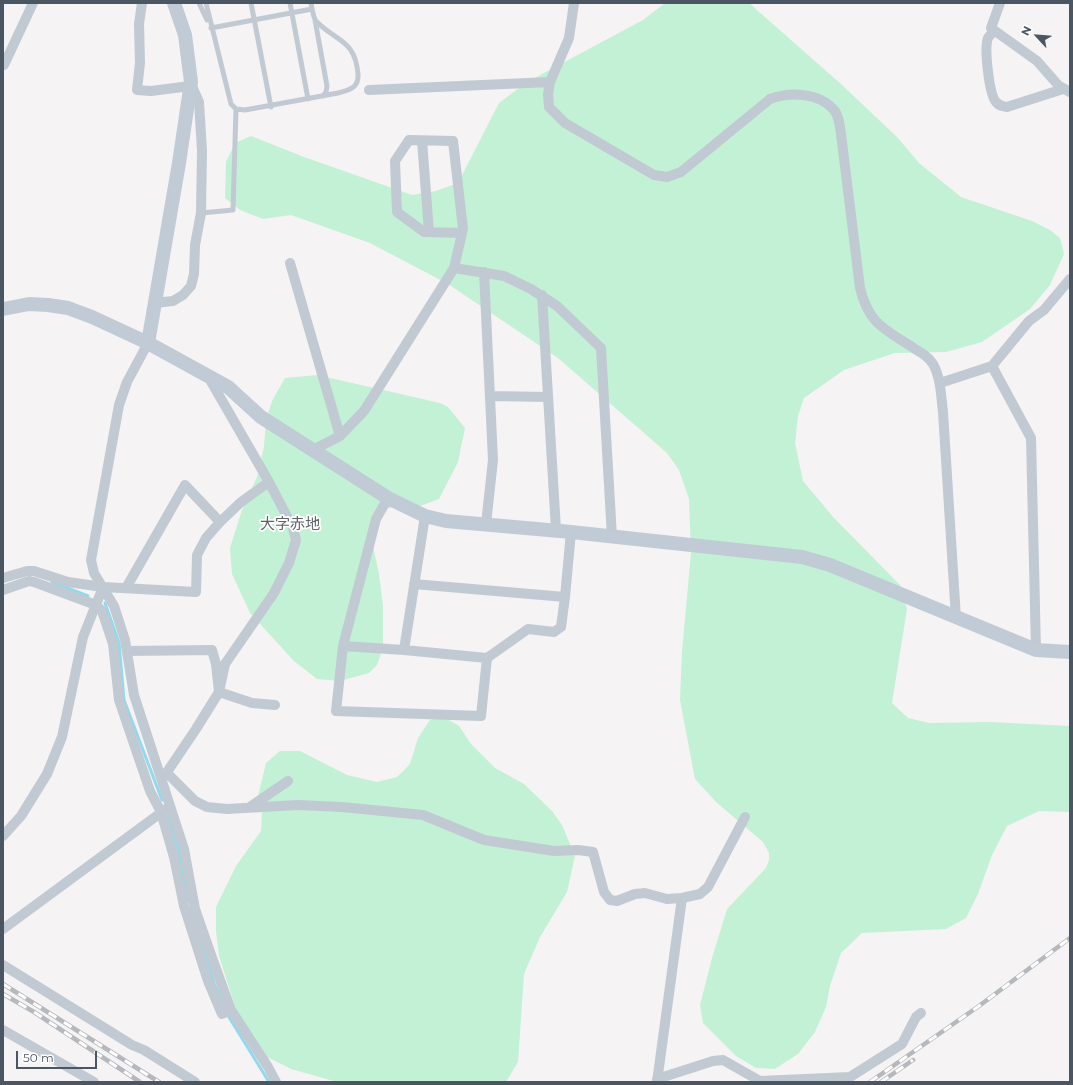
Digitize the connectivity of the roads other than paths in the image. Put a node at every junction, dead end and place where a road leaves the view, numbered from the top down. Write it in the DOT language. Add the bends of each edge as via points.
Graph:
graph roads {
  1 [pos="33,3"];
  2 [pos="142,3"];
  3 [pos="174,3"];
  4 [pos="199,3"];
  5 [pos="206,3"];
  6 [pos="251,3"];
  7 [pos="290,3"];
  8 [pos="311,3"];
  9 [pos="574,3"];
  10 [pos="1000,3"];
  11 [pos="312,9"];
  12 [pos="292,13"];
  13 [pos="315,20"];
  14 [pos="254,21"];
  15 [pos="212,28"];
  16 [pos="994,31"];
  17 [pos="4,65"];
  18 [pos="550,82"];
  19 [pos="190,84"];
  20 [pos="369,90"];
  21 [pos="1067,91"];
  22 [pos="322,96"];
  23 [pos="308,99"];
  24 [pos="271,107"];
  25 [pos="236,109"];
  26 [pos="422,140"];
  27 [pos="202,213"];
  28 [pos="429,232"];
  29 [pos="462,233"];
  30 [pos="290,263"];
  31 [pos="454,268"];
  32 [pos="484,272"];
  33 [pos="1070,279"];
  34 [pos="542,296"];
  35 [pos="154,304"];
  36 [pos="3,309"];
  37 [pos="148,343"];
  38 [pos="992,366"];
  39 [pos="208,374"];
  40 [pos="940,383"];
  41 [pos="491,396"];
  42 [pos="548,397"];
  43 [pos="340,436"];
  44 [pos="313,450"];
  45 [pos="269,482"];
  46 [pos="388,498"];
  47 [pos="425,516"];
  48 [pos="220,522"];
  49 [pos="486,524"];
  50 [pos="556,530"];
  51 [pos="571,532"];
  52 [pos="612,537"];
  53 [pos="3,578"];
  54 [pos="414,584"];
  55 [pos="103,587"];
  56 [pos="126,588"];
  57 [pos="3,590"];
  58 [pos="565,597"];
  59 [pos="96,605"];
  60 [pos="956,618"];
  61 [pos="343,646"];
  62 [pos="404,650"];
  63 [pos="1036,650"];
  64 [pos="127,651"];
  65 [pos="1070,652"];
  66 [pos="487,658"];
  67 [pos="219,692"];
  68 [pos="275,705"];
  69 [pos="164,776"];
  70 [pos="288,781"];
  71 [pos="169,806"];
  72 [pos="248,808"];
  73 [pos="161,812"];
  74 [pos="744,817"];
  75 [pos="3,836"];
  76 [pos="682,898"];
  77 [pos="3,928"];
  78 [pos="3,965"];
  79 [pos="228,1012"];
  80 [pos="921,1013"];
  81 [pos="3,1030"];
  82 [pos="657,1081"];
  83 [pos="94,1082"];
  84 [pos="196,1082"];
  85 [pos="276,1082"];
  1 -- 17 [label="street"];
  2 -- 19 [label="street" via="137,90"];
  3 -- 19 [label="street" via="185,34"];
  4 -- 15 [label="lane"];
  5 -- 15 [label="lane"];
  6 -- 14 [label="lane"];
  7 -- 12 [label="lane"];
  8 -- 11 [label="lane"];
  9 -- 18 [label="street" via="569,38"];
  10 -- 16 [label="street" via="991,28"];
  11 -- 12 [label="lane"];
  11 -- 13 [label="lane"];
  12 -- 14 [label="lane"];
  12 -- 23 [label="lane"];
  13 -- 22 [label="lane" via="327,86"];
  13 -- 22 [label="lane" via="350,48 356,58 358,77 355,86 350,90"];
  14 -- 15 [label="lane"];
  14 -- 24 [label="lane"];
  15 -- 25 [label="lane" via="228,95"];
  16 -- 21 [label="street" via="1037,61"];
  16 -- 21 [label="street" via="988,40 988,62 991,94 996,102 1007,107"];
  18 -- 20 [label="street"];
  18 -- 40 [label="street" via="549,107 565,124 654,175 667,177 681,172 770,99 783,94 799,94 821,101 834,110 841,134 864,305 873,320 934,364"];
  19 -- 27 [label="street" via="199,102"];
  19 -- 35 [label="street"];
  22 -- 23 [label="lane"];
  23 -- 24 [label="lane"];
  24 -- 25 [label="lane"];
  25 -- 27 [label="lane" via="233,210"];
  26 -- 28 [label="street"];
  26 -- 28 [label="street" via="409,140 395,161 397,212 424,232"];
  26 -- 29 [label="street" via="453,141"];
  27 -- 35 [label="street" via="195,245 191,286 173,301"];
  28 -- 29 [label="street"];
  29 -- 31 [label="street"];
  30 -- 43 [label="street"];
  31 -- 32 [label="street"];
  31 -- 43 [label="street" via="364,411"];
  32 -- 34 [label="street" via="504,276"];
  32 -- 41 [label="street"];
  33 -- 38 [label="street" via="1044,310 1029,321"];
  34 -- 42 [label="street"];
  34 -- 52 [label="street" via="557,306 601,348"];
  35 -- 37 [label="street"];
  36 -- 37 [label="street" via="29,304 68,308 92,316"];
  37 -- 39 [label="street"];
  37 -- 55 [label="street" via="127,382 119,404 91,560 94,573"];
  38 -- 40 [label="street"];
  38 -- 63 [label="street" via="1032,438"];
  39 -- 44 [label="street" via="228,387 261,417"];
  39 -- 45 [label="street"];
  40 -- 60 [label="street"];
  41 -- 42 [label="street"];
  41 -- 49 [label="street" via="493,460"];
  42 -- 50 [label="street"];
  43 -- 44 [label="street"];
  44 -- 46 [label="street"];
  45 -- 48 [label="street" via="240,502"];
  45 -- 67 [label="street" via="293,528 296,540 290,563 274,593 225,664"];
  46 -- 47 [label="street"];
  46 -- 61 [label="street" via="376,519"];
  47 -- 49 [label="street" via="446,521"];
  47 -- 54 [label="street"];
  48 -- 56 [label="street" via="206,538 197,555 196,592"];
  48 -- 56 [label="street" via="185,485"];
  49 -- 50 [label="street"];
  50 -- 51 [label="street"];
  51 -- 52 [label="street"];
  51 -- 58 [label="street"];
  52 -- 60 [label="street" via="802,557 830,565"];
  53 -- 55 [label="street" via="34,571 68,582"];
  54 -- 58 [label="street"];
  54 -- 62 [label="street"];
  55 -- 56 [label="street"];
  55 -- 59 [label="street"];
  55 -- 64 [label="street" via="114,606 126,640"];
  57 -- 59 [label="street" via="29,581"];
  58 -- 66 [label="street" via="561,627 554,632 528,629"];
  59 -- 73 [label="street" via="102,611 113,644 119,700 150,791"];
  59 -- 75 [label="street" via="83,637 59,745 47,774 21,816"];
  60 -- 63 [label="street"];
  61 -- 62 [label="street"];
  61 -- 66 [label="street" via="336,711 481,716"];
  62 -- 66 [label="street"];
  63 -- 65 [label="street"];
  64 -- 67 [label="street" via="212,650"];
  64 -- 69 [label="street" via="134,695"];
  67 -- 68 [label="street" via="252,703"];
  67 -- 69 [label="street"];
  69 -- 71 [label="street"];
  69 -- 72 [label="street" via="201,804 227,809"];
  70 -- 72 [label="street"];
  71 -- 73 [label="street"];
  71 -- 79 [label="street" via="184,849 195,909"];
  72 -- 76 [label="street" via="298,805 423,815 484,840 554,851 593,852 604,892 610,900 617,901 634,894 645,893 668,899"];
  73 -- 77 [label="street"];
  73 -- 79 [label="street" via="184,906 208,981"];
  74 -- 76 [label="street" via="708,887 700,894"];
  76 -- 82 [label="street"];
  78 -- 84 [label="street" via="132,1046 144,1050"];
  79 -- 85 [label="street"];
  80 -- 82 [label="street" via="916,1017 902,1044 850,1077 760,1081 723,1060 713,1061"];
  81 -- 83 [label="street"];
}
